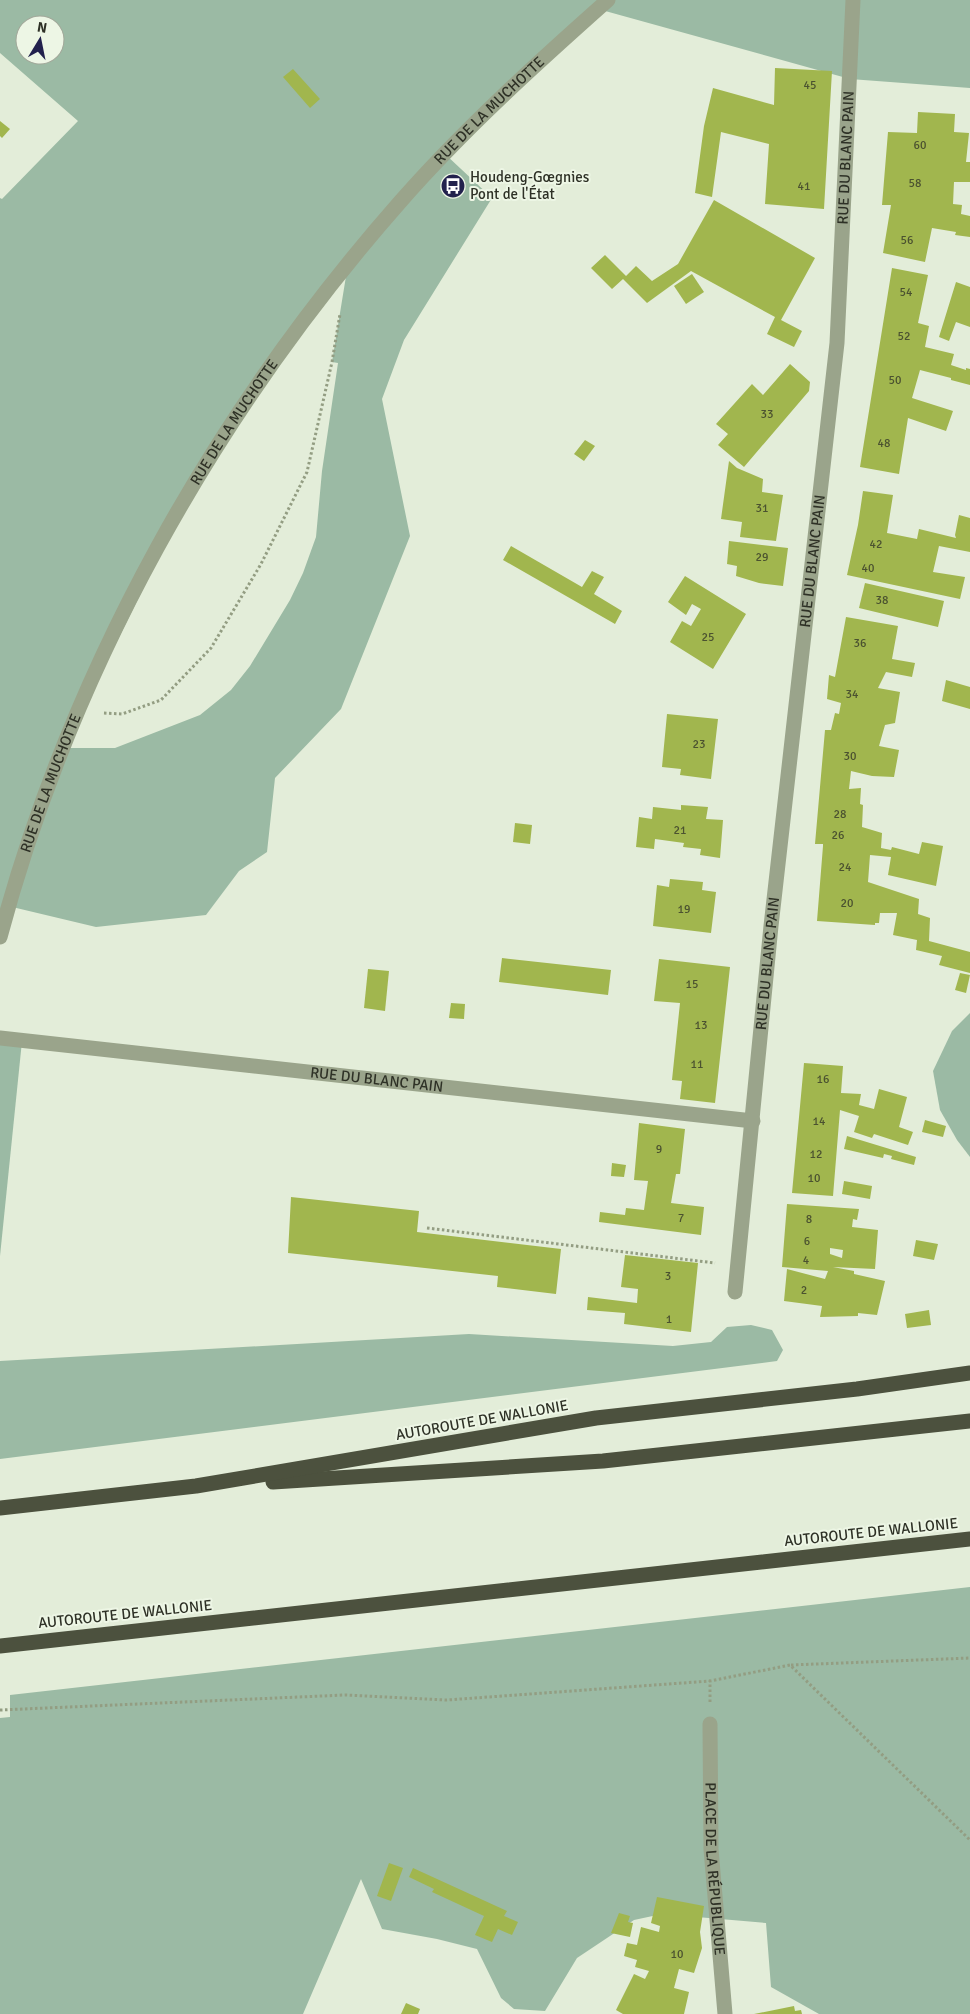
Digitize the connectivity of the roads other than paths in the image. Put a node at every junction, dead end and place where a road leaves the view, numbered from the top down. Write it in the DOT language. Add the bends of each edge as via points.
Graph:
graph roads {
  1 [pos="608,0"];
  2 [pos="853,0"];
  3 [pos="0,937"];
  4 [pos="0,1038"];
  5 [pos="753,1121"];
  6 [pos="735,1292"];
  7 [pos="970,1373"];
  8 [pos="970,1421"];
  9 [pos="196,1486"];
  10 [pos="0,1508"];
  11 [pos="970,1539"];
  12 [pos="0,1646"];
  13 [pos="710,1724"];
  14 [pos="725,2014"];
  1 -- 3 [label="street, RUE DE LA MUCHOTTE" via="509,88 401,201 348,262 270,366 165,534 96,670 31,834"];
  2 -- 5 [label="street, RUE DU BLANC PAIN" via="837,343 771,926"];
  4 -- 5 [label="street, RUE DU BLANC PAIN"];
  5 -- 6 [label="street, RUE DU BLANC PAIN"];
  7 -- 9 [label="highway, AUTOROUTE DE WALLONIE" via="596,1418"];
  8 -- 9 [label="highway" via="603,1461"];
  9 -- 10 [label="highway, AUTOROUTE DE WALLONIE"];
  11 -- 12 [label="highway, AUTOROUTE DE WALLONIE"];
  13 -- 14 [label="street, PLACE DE LA RÉPUBLIQUE" via="711,1849"];
}
